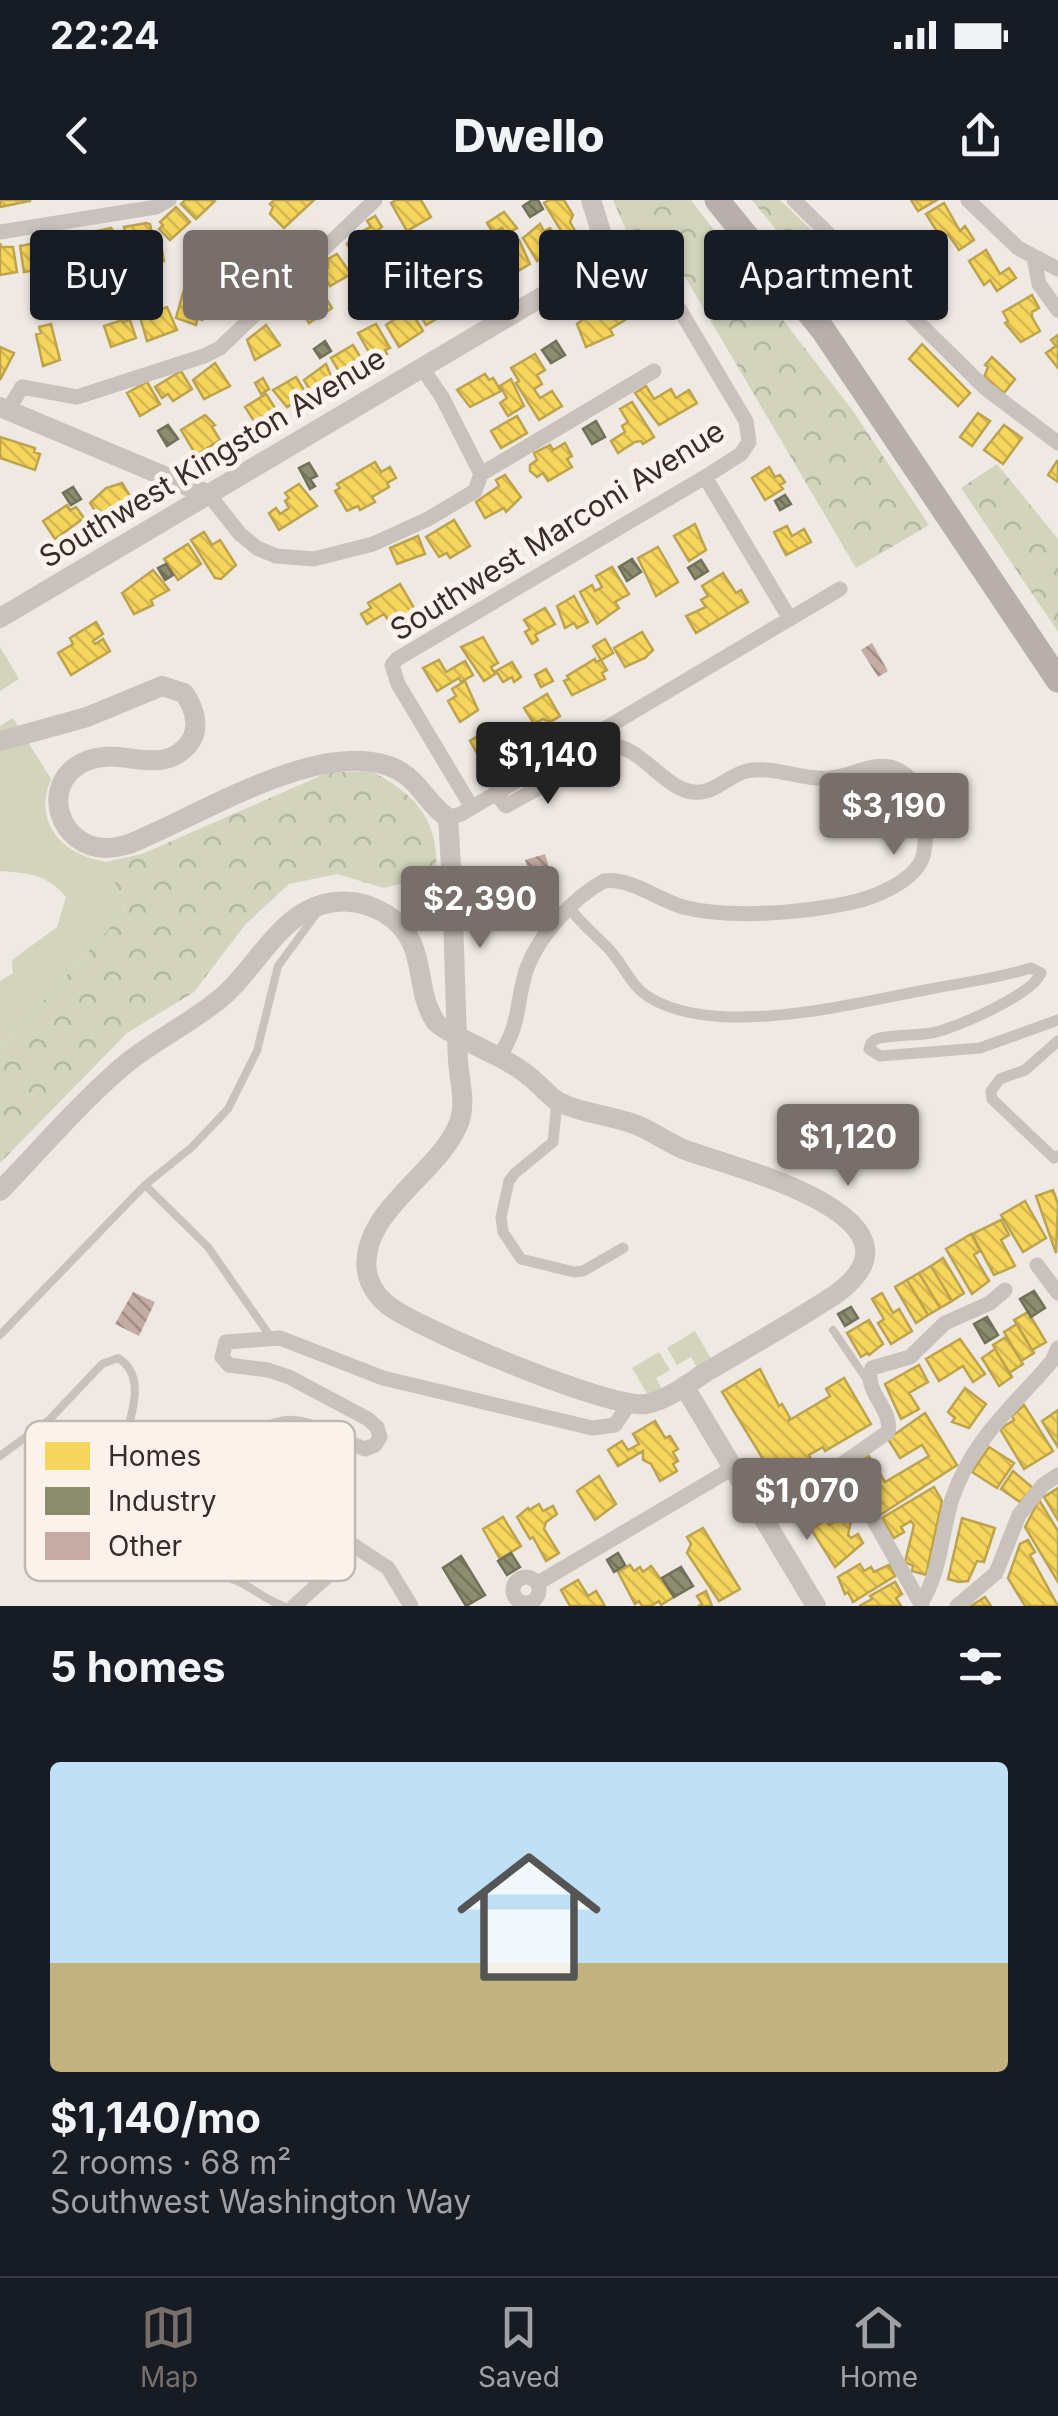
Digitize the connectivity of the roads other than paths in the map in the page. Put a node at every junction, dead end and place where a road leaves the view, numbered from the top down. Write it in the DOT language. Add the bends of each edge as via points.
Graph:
graph roads {
  1 [pos="169,200"];
  2 [pos="375,200"];
  3 [pos="590,200"];
  4 [pos="717,200"];
  5 [pos="794,200"];
  6 [pos="968,200"];
  7 [pos="601,230"];
  8 [pos="0,232"];
  9 [pos="1034,258"];
  10 [pos="1058,269"];
  11 [pos="539,299"];
  12 [pos="1058,310"];
  13 [pos="684,313"];
  14 [pos="422,368"];
  15 [pos="654,371"];
  16 [pos="4,408"];
  17 [pos="1058,443"];
  18 [pos="481,474"];
  19 [pos="706,476"];
  20 [pos="210,495"];
  21 [pos="840,590"];
  22 [pos="0,618"];
  23 [pos="790,619"];
  24 [pos="1056,673"];
  25 [pos="0,741"];
  26 [pos="494,792"];
  27 [pos="472,806"];
  28 [pos="448,818"];
  29 [pos="321,904"];
  30 [pos="570,909"];
  31 [pos="1058,1020"];
  32 [pos="458,1034"];
  33 [pos="1058,1041"];
  34 [pos="499,1057"];
  35 [pos="558,1102"];
  36 [pos="1058,1156"];
  37 [pos="145,1185"];
  38 [pos="0,1191"];
  39 [pos="622,1248"];
  40 [pos="1037,1265"];
  41 [pos="1005,1290"];
  42 [pos="1058,1293"];
  43 [pos="833,1330"];
  44 [pos="0,1335"];
  45 [pos="270,1336"];
  46 [pos="1058,1348"];
  47 [pos="869,1382"];
  48 [pos="684,1386"];
  49 [pos="629,1404"];
  50 [pos="47,1421"];
  51 [pos="127,1421"];
  52 [pos="25,1437"];
  53 [pos="355,1445"];
  54 [pos="0,1456"];
  55 [pos="733,1468"];
  56 [pos="1058,1474"];
  57 [pos="355,1546"];
  58 [pos="237,1581"];
  59 [pos="322,1581"];
  60 [pos="538,1583"];
  61 [pos="269,1604"];
  62 [pos="921,1604"];
  63 [pos="814,1605"];
  64 [pos="284,1606"];
  65 [pos="294,1606"];
  66 [pos="411,1606"];
  67 [pos="957,1606"];
  1 -- 8 [label="street"];
  2 -- 16 [label="street" via="220,348 78,396 22,387"];
  3 -- 7 [label="street"];
  4 -- 24 [label="main road" via="836,348"];
  5 -- 17 [label="street" via="974,377"];
  6 -- 9 [label="street"];
  9 -- 10 [label="street"];
  9 -- 12 [label="street" via="1039,284"];
  11 -- 14 [label="street, Southwest Kingston Avenue"];
  13 -- 19 [label="street, Southwest Marconi Avenue" via="746,421 749,442"];
  14 -- 18 [label="street"];
  14 -- 20 [label="street, Southwest Kingston Avenue"];
  15 -- 18 [label="street"];
  16 -- 20 [label="street"];
  18 -- 20 [label="street" via="475,491 428,520 314,559 257,548"];
  19 -- 23 [label="street"];
  19 -- 27 [label="street, Southwest Marconi Avenue" via="392,665"];
  20 -- 22 [label="street, Southwest Kingston Avenue"];
  21 -- 23 [label="street"];
  23 -- 26 [label="street"];
  25 -- 28 [label="street" via="87,718 162,686 184,693 195,728 174,758 92,758 60,782 66,828 94,847 129,844 271,779 360,760 416,782"];
  26 -- 27 [label="street"];
  26 -- 30 [label="street" via="506,806 614,746 687,790 705,792 749,770 833,778 887,765 905,773 922,802 922,860 897,884 852,902 754,913 697,909 612,880"];
  27 -- 28 [label="street"];
  28 -- 32 [label="street"];
  29 -- 32 [label="street" via="368,905 402,926 414,944 436,1023"];
  29 -- 37 [label="lane" via="278,966 257,1051 238,1093 206,1134"];
  29 -- 38 [label="street" via="290,922 225,994 105,1082"];
  30 -- 31 [label="street" via="643,994 695,1013 834,1009 1030,968 1042,973 1033,986 952,1027 876,1039 869,1049 880,1056 980,1048"];
  30 -- 34 [label="street" via="534,953 517,1025"];
  32 -- 34 [label="street"];
  32 -- 49 [label="street" via="460,1118 444,1148 380,1224 367,1261 373,1289 410,1319 571,1388"];
  33 -- 36 [label="street" via="991,1091 1032,1140"];
  34 -- 35 [label="street"];
  35 -- 39 [label="street" via="553,1142 510,1181 502,1232 521,1259 574,1272"];
  35 -- 48 [label="street" via="635,1124 687,1151 798,1188 841,1215 864,1246 861,1270 846,1287"];
  37 -- 44 [label="lane"];
  37 -- 45 [label="lane" via="208,1246"];
  40 -- 42 [label="street"];
  41 -- 47 [label="street" via="945,1323 910,1357 872,1368"];
  43 -- 47 [label="lane"];
  45 -- 49 [label="street" via="383,1378 592,1428 615,1425"];
  45 -- 53 [label="street" via="230,1340 222,1357 230,1365 289,1377 368,1419 378,1442 366,1449"];
  46 -- 62 [label="street" via="966,1467"];
  47 -- 62 [label="street" via="888,1416 888,1432 844,1460 842,1468"];
  48 -- 49 [label="street" via="652,1403"];
  48 -- 55 [label="street"];
  50 -- 51 [label="lane" via="102,1364 118,1358 136,1381"];
  52 -- 54 [label="lane"];
  55 -- 60 [label="street"];
  55 -- 63 [label="street"];
  56 -- 67 [label="street" via="1020,1516 996,1573"];
  57 -- 66 [label="street" via="388,1568"];
  58 -- 61 [label="lane"];
  59 -- 65 [label="street"];
  61 -- 64 [label="lane"];
}
